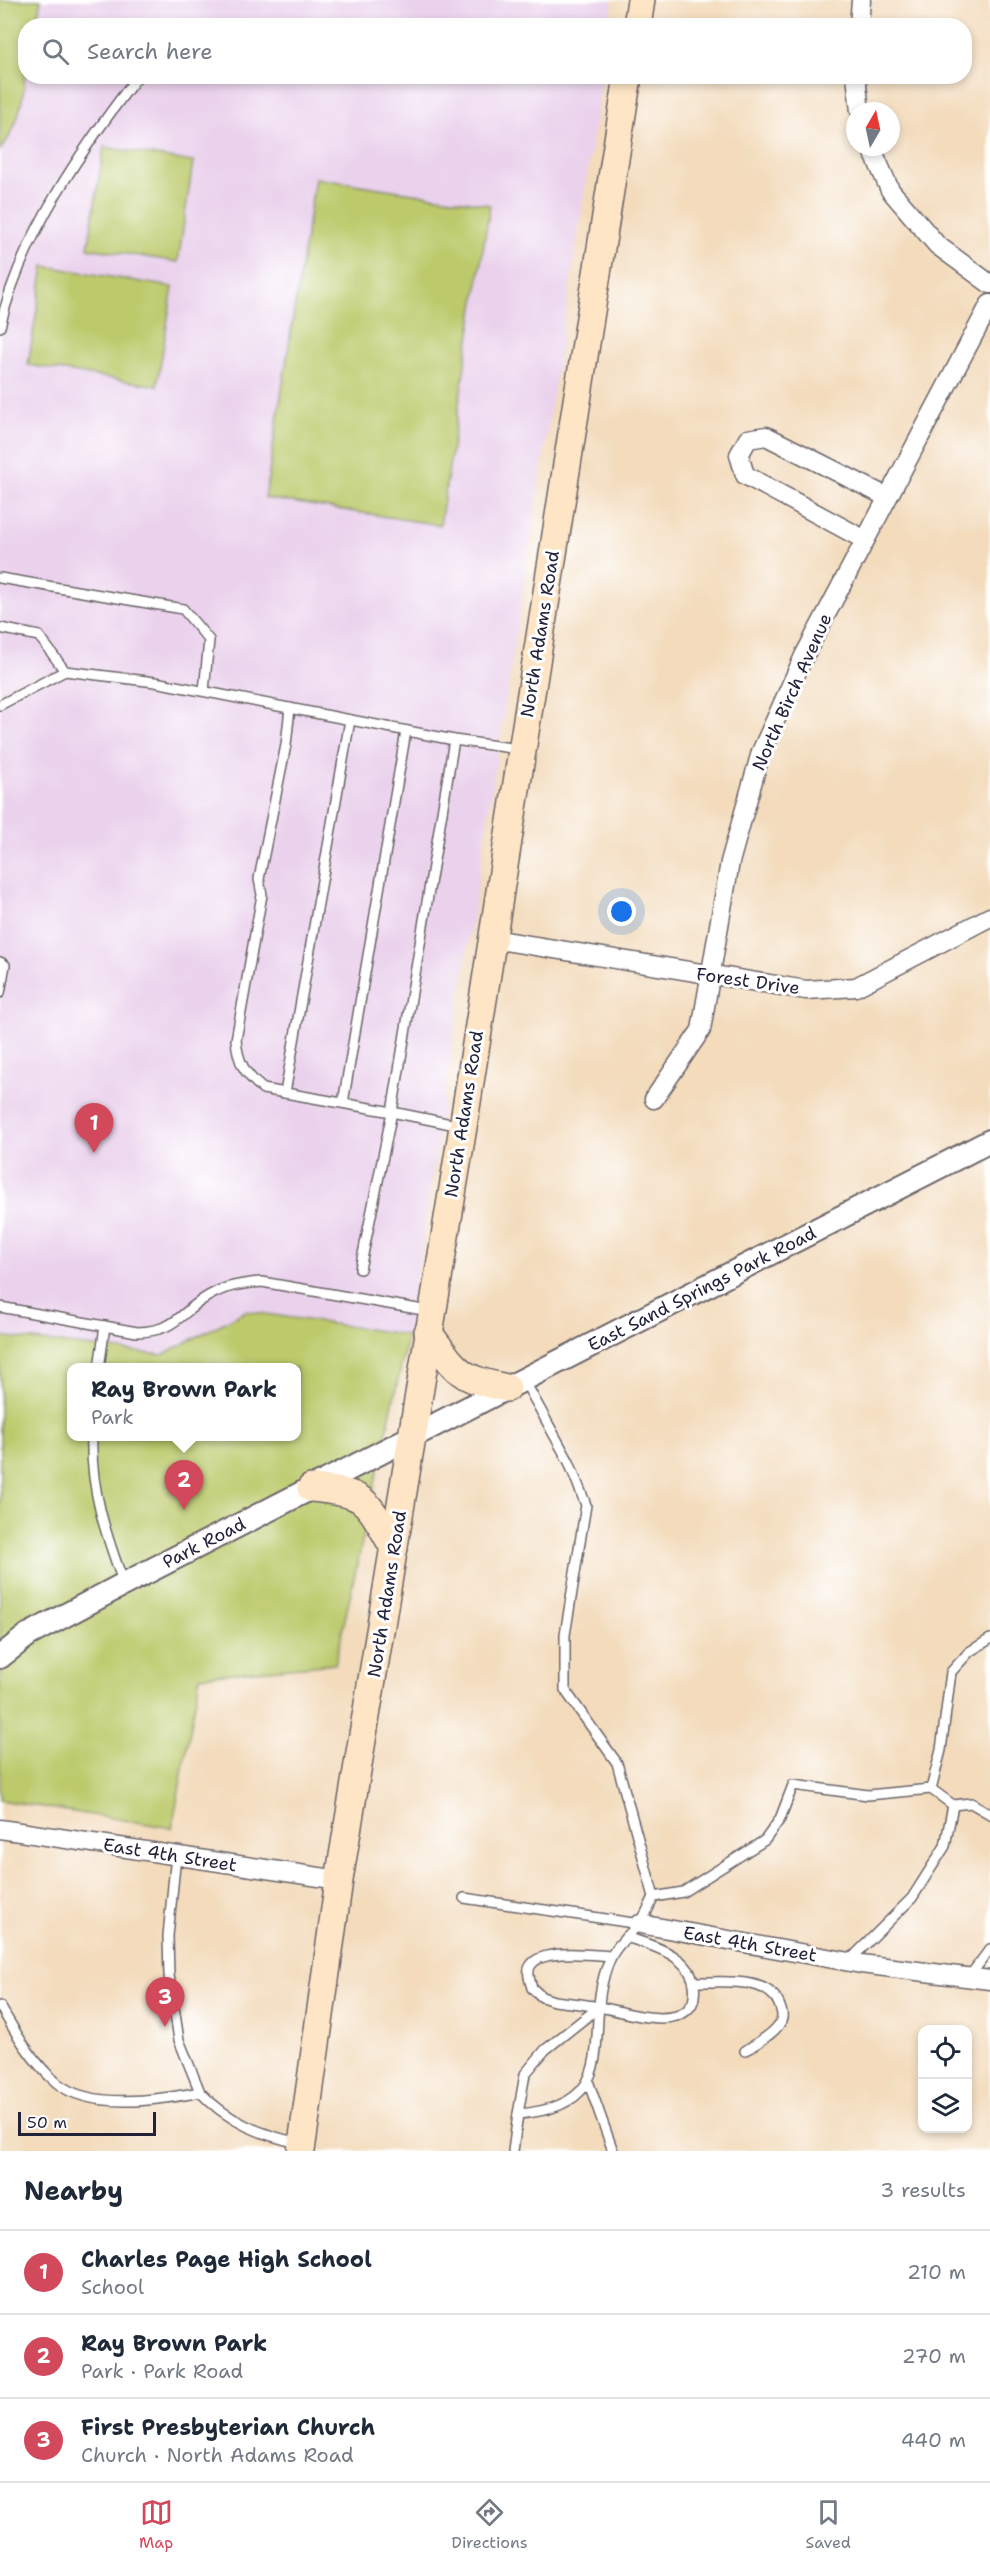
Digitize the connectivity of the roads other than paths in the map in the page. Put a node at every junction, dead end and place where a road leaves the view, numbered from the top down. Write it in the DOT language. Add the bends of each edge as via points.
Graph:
graph roads {
  1 [pos="641,0"];
  2 [pos="861,0"];
  3 [pos="638,18"];
  4 [pos="860,18"];
  5 [pos="132,84"];
  6 [pos="627,84"];
  7 [pos="857,84"];
  8 [pos="859,102"];
  9 [pos="875,156"];
  10 [pos="990,284"];
  11 [pos="990,304"];
  12 [pos="0,327"];
  13 [pos="887,497"];
  14 [pos="865,540"];
  15 [pos="0,578"];
  16 [pos="0,628"];
  17 [pos="65,671"];
  18 [pos="204,692"];
  19 [pos="0,705"];
  20 [pos="290,708"];
  21 [pos="350,720"];
  22 [pos="406,730"];
  23 [pos="454,740"];
  24 [pos="522,749"];
  25 [pos="990,917"];
  26 [pos="492,939"];
  27 [pos="0,962"];
  28 [pos="712,976"];
  29 [pos="0,993"];
  30 [pos="285,1093"];
  31 [pos="654,1099"];
  32 [pos="343,1104"];
  33 [pos="392,1112"];
  34 [pos="462,1127"];
  35 [pos="990,1141"];
  36 [pos="360,1269"];
  37 [pos="0,1307"];
  38 [pos="430,1322"];
  39 [pos="105,1326"];
  40 [pos="100,1363"];
  41 [pos="516,1384"];
  42 [pos="412,1435"];
  43 [pos="92,1441"];
  44 [pos="311,1488"];
  45 [pos="394,1548"];
  46 [pos="124,1584"];
  47 [pos="990,1639"];
  48 [pos="0,1657"];
  49 [pos="931,1789"];
  50 [pos="952,1804"];
  51 [pos="990,1814"];
  52 [pos="0,1829"];
  53 [pos="176,1856"];
  54 [pos="339,1880"];
  55 [pos="654,1897"];
  56 [pos="464,1898"];
  57 [pos="640,1924"];
  58 [pos="626,1937"];
  59 [pos="990,1949"];
  60 [pos="611,1956"];
  61 [pos="855,1963"];
  62 [pos="969,1977"];
  63 [pos="990,1980"];
  64 [pos="694,1982"];
  65 [pos="0,2006"];
  66 [pos="599,2007"];
  67 [pos="745,2051"];
  68 [pos="588,2081"];
  69 [pos="200,2092"];
  70 [pos="518,2114"];
  71 [pos="301,2147"];
  72 [pos="513,2151"];
  73 [pos="613,2151"];
  1 -- 3 [label="main road"];
  2 -- 4 [label="street"];
  5 -- 12 [label="lane" via="93,135 27,250"];
  6 -- 24 [label="main road, North Adams Road"];
  7 -- 8 [label="street"];
  9 -- 10 [label="street" via="890,190 937,245"];
  11 -- 13 [label="street, North Birch Avenue"];
  13 -- 14 [label="street, North Birch Avenue"];
  13 -- 14 [label="street" via="766,436 748,439 743,447 739,455 745,475"];
  14 -- 28 [label="street, North Birch Avenue" via="804,656 761,752 730,862"];
  15 -- 18 [label="lane" via="183,609 209,640"];
  16 -- 17 [label="lane" via="39,636"];
  17 -- 18 [label="lane"];
  17 -- 19 [label="lane"];
  18 -- 20 [label="lane"];
  20 -- 21 [label="lane"];
  20 -- 30 [label="lane" via="259,879 262,895 236,1040 238,1061 248,1077 263,1089"];
  21 -- 22 [label="lane"];
  21 -- 30 [label="lane"];
  22 -- 23 [label="lane"];
  22 -- 32 [label="lane"];
  23 -- 24 [label="lane"];
  23 -- 33 [label="lane"];
  24 -- 26 [label="main road, North Adams Road"];
  25 -- 28 [label="street, Forest Drive" via="856,987 806,990"];
  26 -- 28 [label="street, Forest Drive"];
  26 -- 34 [label="main road, North Adams Road"];
  27 -- 29 [label="lane" via="5,965"];
  28 -- 31 [label="street, North Birch Avenue" via="701,1030"];
  30 -- 32 [label="lane"];
  32 -- 33 [label="lane"];
  33 -- 34 [label="lane"];
  33 -- 36 [label="lane"];
  34 -- 38 [label="main road, North Adams Road"];
  35 -- 41 [label="street, East Sand Springs Park Road"];
  37 -- 39 [label="lane"];
  38 -- 39 [label="lane" via="262,1282 216,1292 159,1331 137,1332"];
  38 -- 41 [label="main road" via="463,1375 477,1382"];
  38 -- 42 [label="main road, North Adams Road"];
  39 -- 40 [label="lane"];
  41 -- 42 [label="street, East Sand Springs Park Road"];
  41 -- 55 [label="lane" via="569,1462 586,1505 565,1635 566,1690 617,1764"];
  42 -- 44 [label="street, Park Road"];
  42 -- 45 [label="main road, North Adams Road"];
  43 -- 46 [label="lane" via="91,1463 100,1519"];
  44 -- 45 [label="main road" via="345,1491 363,1500"];
  44 -- 46 [label="street, Park Road"];
  45 -- 54 [label="main road, North Adams Road"];
  46 -- 48 [label="street, Park Road" via="28,1635"];
  47 -- 49 [label="lane" via="969,1652 951,1672 941,1750"];
  49 -- 50 [label="lane"];
  49 -- 55 [label="lane" via="868,1795 794,1785 780,1819 765,1840 683,1892"];
  50 -- 51 [label="lane" via="971,1803"];
  50 -- 61 [label="lane" via="945,1846 912,1898"];
  52 -- 53 [label="street, East 4th Street"];
  53 -- 54 [label="street, East 4th Street"];
  53 -- 69 [label="lane" via="168,1936 169,1975 179,2040"];
  54 -- 71 [label="main road, North Adams Road"];
  55 -- 57 [label="lane"];
  56 -- 57 [label="lane"];
  57 -- 58 [label="lane"];
  57 -- 61 [label="street, East 4th Street"];
  58 -- 60 [label="lane"];
  58 -- 64 [label="lane" via="660,1948 682,1963"];
  59 -- 62 [label="lane"];
  60 -- 66 [label="lane"];
  60 -- 66 [label="lane" via="551,1955 532,1963 528,1971 532,1988 542,1997"];
  61 -- 62 [label="street, East 4th Street"];
  62 -- 63 [label="street, East 4th Street"];
  64 -- 66 [label="lane" via="694,2001 688,2010 673,2017 650,2017"];
  64 -- 67 [label="lane" via="745,1983 766,1989 777,1998 783,2013 780,2023"];
  65 -- 69 [label="lane" via="22,2043 50,2076 58,2084 92,2099 135,2102"];
  66 -- 68 [label="lane" via="596,2060"];
  66 -- 70 [label="lane" via="545,2050 525,2074"];
  68 -- 70 [label="lane" via="568,2103 547,2111"];
  68 -- 73 [label="lane"];
  69 -- 71 [label="lane" via="216,2109 256,2131"];
  70 -- 72 [label="lane"];
}
